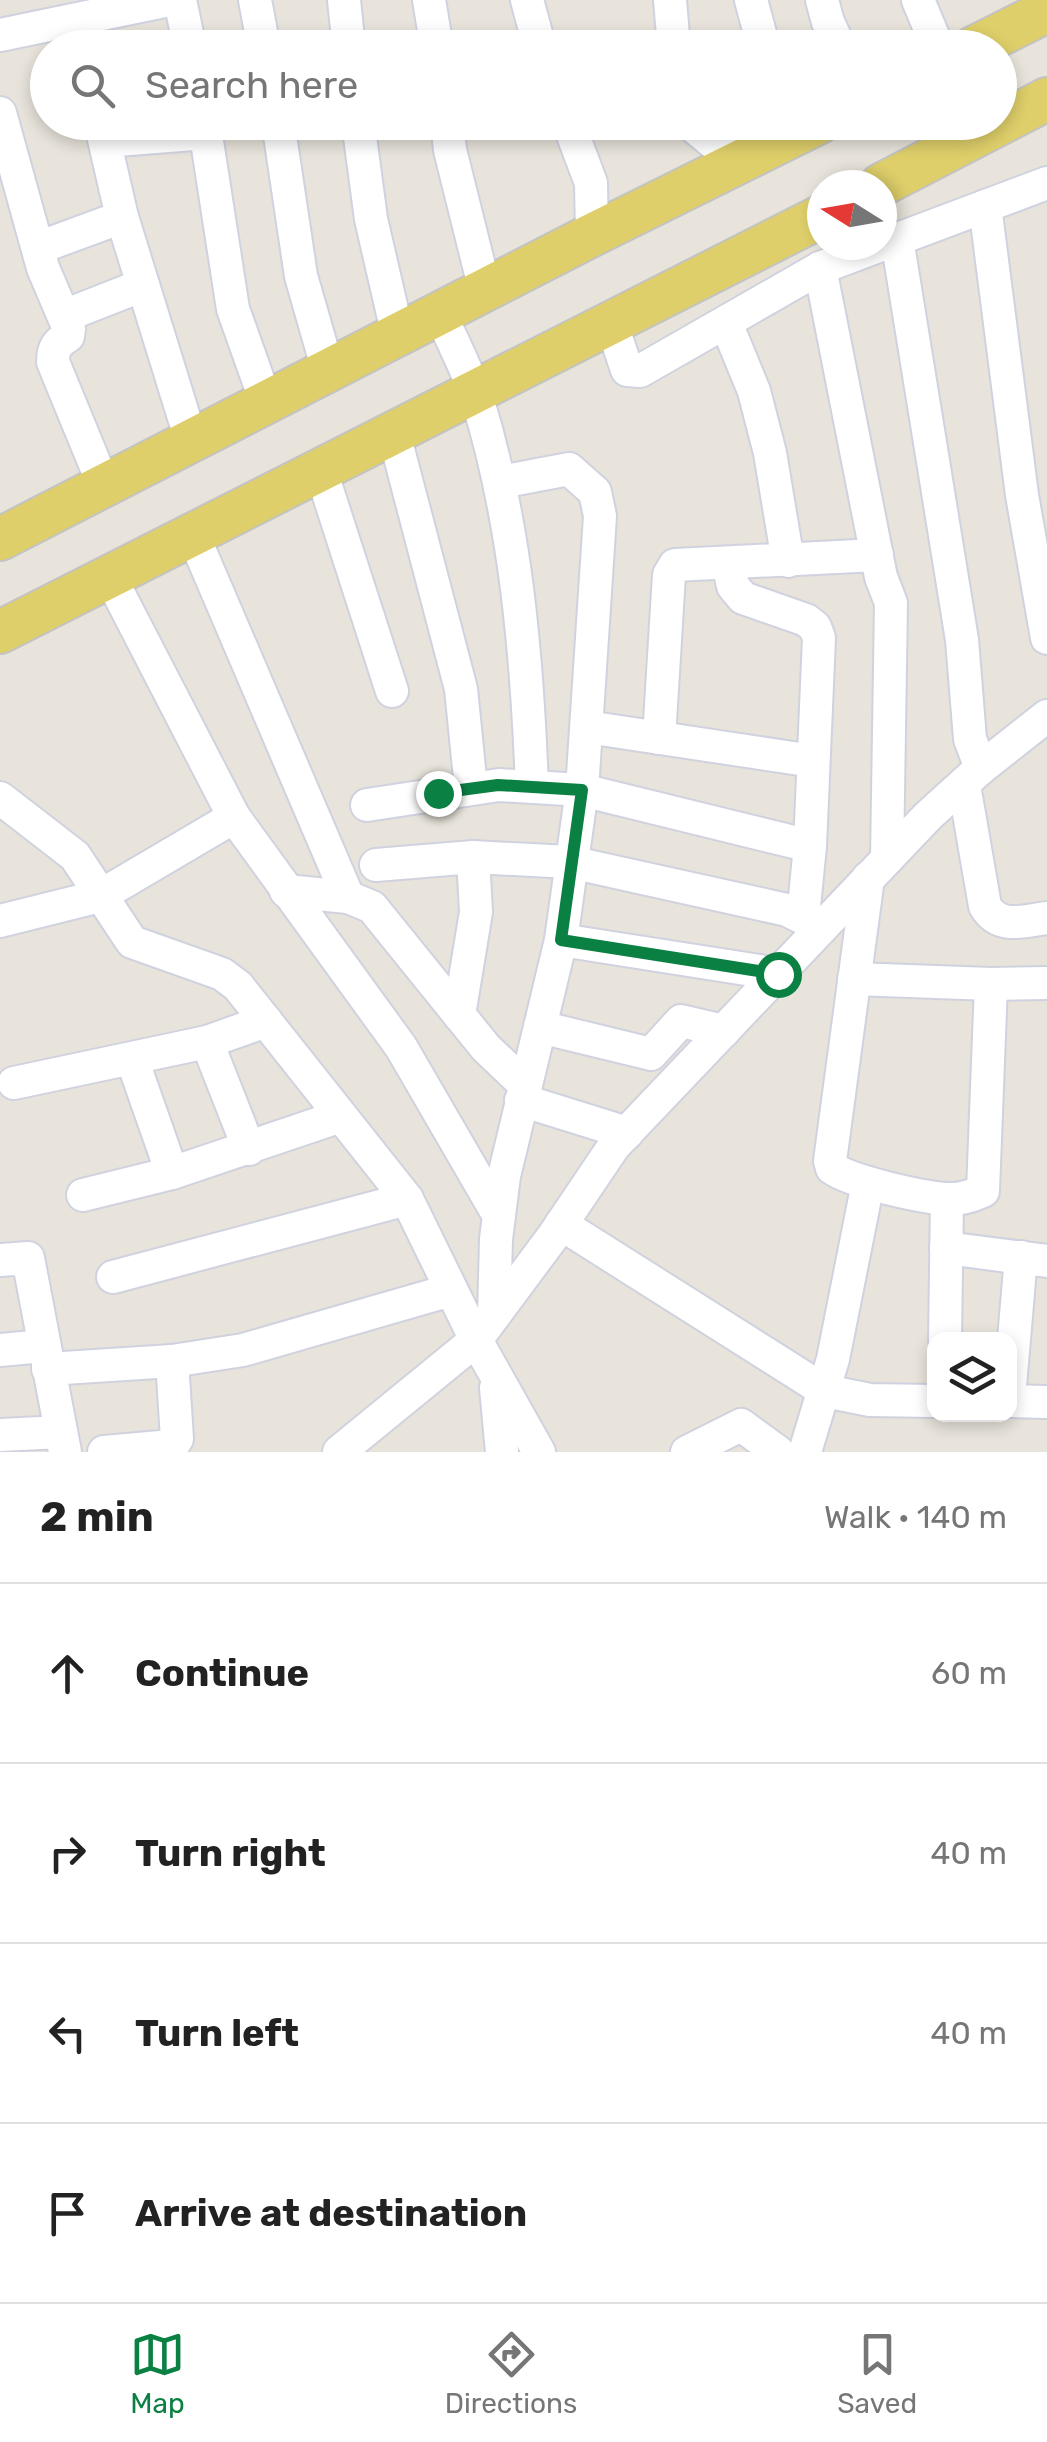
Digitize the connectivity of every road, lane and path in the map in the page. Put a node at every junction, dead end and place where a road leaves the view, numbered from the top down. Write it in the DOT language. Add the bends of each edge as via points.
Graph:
graph roads {
  1 [pos="169,0"];
  2 [pos="180,0"];
  3 [pos="256,0"];
  4 [pos="344,0"];
  5 [pos="430,0"];
  6 [pos="526,0"];
  7 [pos="670,0"];
  8 [pos="751,0"];
  9 [pos="822,0"];
  10 [pos="918,0"];
  11 [pos="1047,11"];
  12 [pos="78,23"];
  13 [pos="36,30"];
  14 [pos="186,30"];
  15 [pos="261,30"];
  16 [pos="347,30"];
  17 [pos="434,30"];
  18 [pos="535,30"];
  19 [pos="672,30"];
  20 [pos="759,30"];
  21 [pos="832,30"];
  22 [pos="930,30"];
  23 [pos="1009,30"];
  24 [pos="30,31"];
  25 [pos="0,36"];
  26 [pos="1047,99"];
  27 [pos="0,113"];
  28 [pos="1017,115"];
  29 [pos="104,140"];
  30 [pos="207,140"];
  31 [pos="281,140"];
  32 [pos="360,140"];
  33 [pos="449,140"];
  34 [pos="575,140"];
  35 [pos="710,140"];
  36 [pos="779,140"];
  37 [pos="968,140"];
  38 [pos="738,163"];
  39 [pos="897,177"];
  40 [pos="1047,183"];
  41 [pos="984,206"];
  42 [pos="122,216"];
  43 [pos="807,224"];
  44 [pos="592,234"];
  45 [pos="897,239"];
  46 [pos="38,248"];
  47 [pos="841,260"];
  48 [pos="890,260"];
  49 [pos="820,268"];
  50 [pos="143,285"];
  51 [pos="486,290"];
  52 [pos="440,313"];
  53 [pos="64,316"];
  54 [pos="726,323"];
  55 [pos="612,324"];
  56 [pos="398,336"];
  57 [pos="328,370"];
  58 [pos="475,393"];
  59 [pos="266,402"];
  60 [pos="394,434"];
  61 [pos="191,440"];
  62 [pos="321,471"];
  63 [pos="500,482"];
  64 [pos="104,486"];
  65 [pos="193,535"];
  66 [pos="0,539"];
  67 [pos="877,555"];
  68 [pos="788,561"];
  69 [pos="728,564"];
  70 [pos="110,577"];
  71 [pos="0,632"];
  72 [pos="1047,638"];
  73 [pos="392,690"];
  74 [pos="1046,721"];
  75 [pos="587,727"];
  76 [pos="659,738"];
  77 [pos="813,761"];
  78 [pos="972,777"];
  79 [pos="532,787"];
  80 [pos="470,788"];
  81 [pos="582,790"];
  82 [pos="0,798"];
  83 [pos="367,805"];
  84 [pos="234,816"];
  85 [pos="810,846"];
  86 [pos="472,857"];
  87 [pos="570,862"];
  88 [pos="376,864"];
  89 [pos="878,869"];
  90 [pos="286,892"];
  91 [pos="100,896"];
  92 [pos="348,898"];
  93 [pos="1047,918"];
  94 [pos="0,921"];
  95 [pos="812,922"];
  96 [pos="561,940"];
  97 [pos="778,974"];
  98 [pos="854,979"];
  99 [pos="1047,983"];
  100 [pos="990,984"];
  101 [pos="459,1015"];
  102 [pos="266,1021"];
  103 [pos="540,1026"];
  104 [pos="724,1032"];
  105 [pos="207,1042"];
  106 [pos="132,1059"];
  107 [pos="14,1083"];
  108 [pos="523,1092"];
  109 [pos="341,1116"];
  110 [pos="627,1133"];
  111 [pos="248,1149"];
  112 [pos="172,1173"];
  113 [pos="868,1182"];
  114 [pos="83,1195"];
  115 [pos="407,1199"];
  116 [pos="948,1200"];
  117 [pos="499,1216"];
  118 [pos="561,1224"];
  119 [pos="946,1248"];
  120 [pos="1034,1259"];
  121 [pos="0,1260"];
  122 [pos="114,1276"];
  123 [pos="451,1290"];
  124 [pos="485,1327"];
  125 [pos="944,1332"];
  126 [pos="1017,1349"];
  127 [pos="0,1350"];
  128 [pos="46,1358"];
  129 [pos="172,1361"];
  130 [pos="498,1379"];
  131 [pos="825,1390"];
  132 [pos="927,1401"];
  133 [pos="1017,1402"];
  134 [pos="1047,1402"];
  135 [pos="0,1435"];
  136 [pos="63,1442"];
  137 [pos="104,1452"];
  138 [pos="339,1452"];
  139 [pos="502,1452"];
  140 [pos="539,1452"];
  141 [pos="687,1452"];
  142 [pos="778,1452"];
  143 [pos="804,1452"];
  1 -- 12 [label="street"];
  2 -- 14 [label="street"];
  3 -- 15 [label="street"];
  4 -- 16 [label="street"];
  5 -- 17 [label="street"];
  6 -- 18 [label="street"];
  7 -- 19 [label="street"];
  8 -- 20 [label="street"];
  9 -- 21 [label="street"];
  10 -- 22 [label="street"];
  11 -- 23 [label="main road"];
  12 -- 13 [label="street"];
  24 -- 25 [label="street"];
  26 -- 28 [label="main road"];
  27 -- 46 [label="street"];
  29 -- 42 [label="street"];
  30 -- 59 [label="street" via="232,309"];
  31 -- 57 [label="street" via="301,276"];
  32 -- 56 [label="street"];
  33 -- 51 [label="street"];
  34 -- 44 [label="street" via="591,183"];
  35 -- 38 [label="street"];
  36 -- 38 [label="main road"];
  37 -- 39 [label="main road"];
  38 -- 44 [label="main road"];
  40 -- 41 [label="street"];
  41 -- 45 [label="street"];
  41 -- 72 [label="street"];
  42 -- 46 [label="street"];
  42 -- 50 [label="street"];
  43 -- 55 [label="main road"];
  44 -- 51 [label="main road"];
  46 -- 53 [label="street"];
  47 -- 49 [label="street"];
  48 -- 78 [label="street" via="959,624"];
  49 -- 54 [label="street"];
  49 -- 67 [label="street"];
  50 -- 53 [label="street"];
  50 -- 61 [label="street"];
  51 -- 52 [label="main road"];
  52 -- 56 [label="main road"];
  52 -- 58 [label="street"];
  53 -- 64 [label="street" via="70,334 57,343 53,362"];
  54 -- 55 [label="street" via="640,371 627,370"];
  54 -- 68 [label="street" via="766,438"];
  55 -- 58 [label="main road"];
  56 -- 57 [label="main road"];
  57 -- 59 [label="main road"];
  58 -- 60 [label="main road"];
  58 -- 63 [label="street"];
  59 -- 61 [label="main road"];
  60 -- 62 [label="main road"];
  60 -- 80 [label="street" via="461,688"];
  61 -- 64 [label="main road"];
  62 -- 65 [label="main road"];
  62 -- 73 [label="street"];
  63 -- 75 [label="street" via="569,469 594,492 600,516"];
  63 -- 79 [label="street" via="525,647"];
  64 -- 66 [label="main road"];
  65 -- 70 [label="main road"];
  65 -- 92 [label="street"];
  67 -- 68 [label="street"];
  67 -- 89 [label="street" via="891,603"];
  68 -- 69 [label="street"];
  69 -- 76 [label="street" via="675,565 670,575"];
  69 -- 77 [label="street" via="743,598 815,627"];
  70 -- 71 [label="main road"];
  70 -- 84 [label="street"];
  74 -- 78 [label="street"];
  75 -- 76 [label="street"];
  75 -- 81 [label="street"];
  76 -- 77 [label="street"];
  77 -- 85 [label="street"];
  78 -- 89 [label="street"];
  78 -- 93 [label="street" via="985,906 1004,923"];
  79 -- 80 [label="street"];
  79 -- 81 [label="street"];
  80 -- 83 [label="street"];
  81 -- 85 [label="street"];
  81 -- 87 [label="street"];
  82 -- 91 [label="street" via="76,856"];
  84 -- 90 [label="street"];
  84 -- 91 [label="street"];
  85 -- 95 [label="street"];
  86 -- 87 [label="street"];
  86 -- 88 [label="street"];
  86 -- 101 [label="street" via="476,912"];
  87 -- 95 [label="street" via="787,910"];
  87 -- 96 [label="street"];
  89 -- 95 [label="street"];
  89 -- 98 [label="street"];
  90 -- 92 [label="street"];
  90 -- 117 [label="street" via="401,1047"];
  91 -- 94 [label="street"];
  91 -- 102 [label="street" via="132,942 222,974"];
  92 -- 101 [label="street" via="372,907"];
  95 -- 97 [label="street"];
  96 -- 97 [label="street"];
  96 -- 103 [label="street"];
  97 -- 104 [label="street"];
  98 -- 100 [label="street"];
  98 -- 113 [label="street" via="830,1161 838,1173"];
  99 -- 100 [label="street"];
  100 -- 116 [label="street" via="983,1191"];
  101 -- 108 [label="street"];
  102 -- 105 [label="street"];
  102 -- 109 [label="street"];
  103 -- 104 [label="street" via="651,1054 681,1021"];
  103 -- 108 [label="street"];
  104 -- 110 [label="street"];
  105 -- 106 [label="street"];
  105 -- 111 [label="street"];
  106 -- 107 [label="street"];
  106 -- 112 [label="street"];
  108 -- 110 [label="street"];
  108 -- 117 [label="street"];
  109 -- 111 [label="street"];
  109 -- 115 [label="street"];
  110 -- 118 [label="street"];
  111 -- 112 [label="street"];
  112 -- 114 [label="street"];
  113 -- 116 [label="street"];
  113 -- 131 [label="street"];
  115 -- 122 [label="street"];
  115 -- 123 [label="street"];
  116 -- 119 [label="street"];
  117 -- 124 [label="street"];
  118 -- 124 [label="street"];
  118 -- 131 [label="street"];
  119 -- 120 [label="street"];
  119 -- 125 [label="street"];
  120 -- 126 [label="street"];
  121 -- 128 [label="street" via="28,1258"];
  123 -- 124 [label="street"];
  123 -- 129 [label="street" via="242,1350"];
  124 -- 130 [label="street"];
  124 -- 138 [label="street"];
  127 -- 128 [label="street"];
  128 -- 129 [label="street"];
  128 -- 136 [label="street"];
  129 -- 137 [label="street" via="178,1438 172,1446"];
  130 -- 139 [label="street"];
  130 -- 140 [label="street"];
  131 -- 132 [label="street" via="870,1400"];
  131 -- 143 [label="street"];
  133 -- 134 [label="street"];
  135 -- 136 [label="street"];
  141 -- 142 [label="street" via="741,1426"];
}
